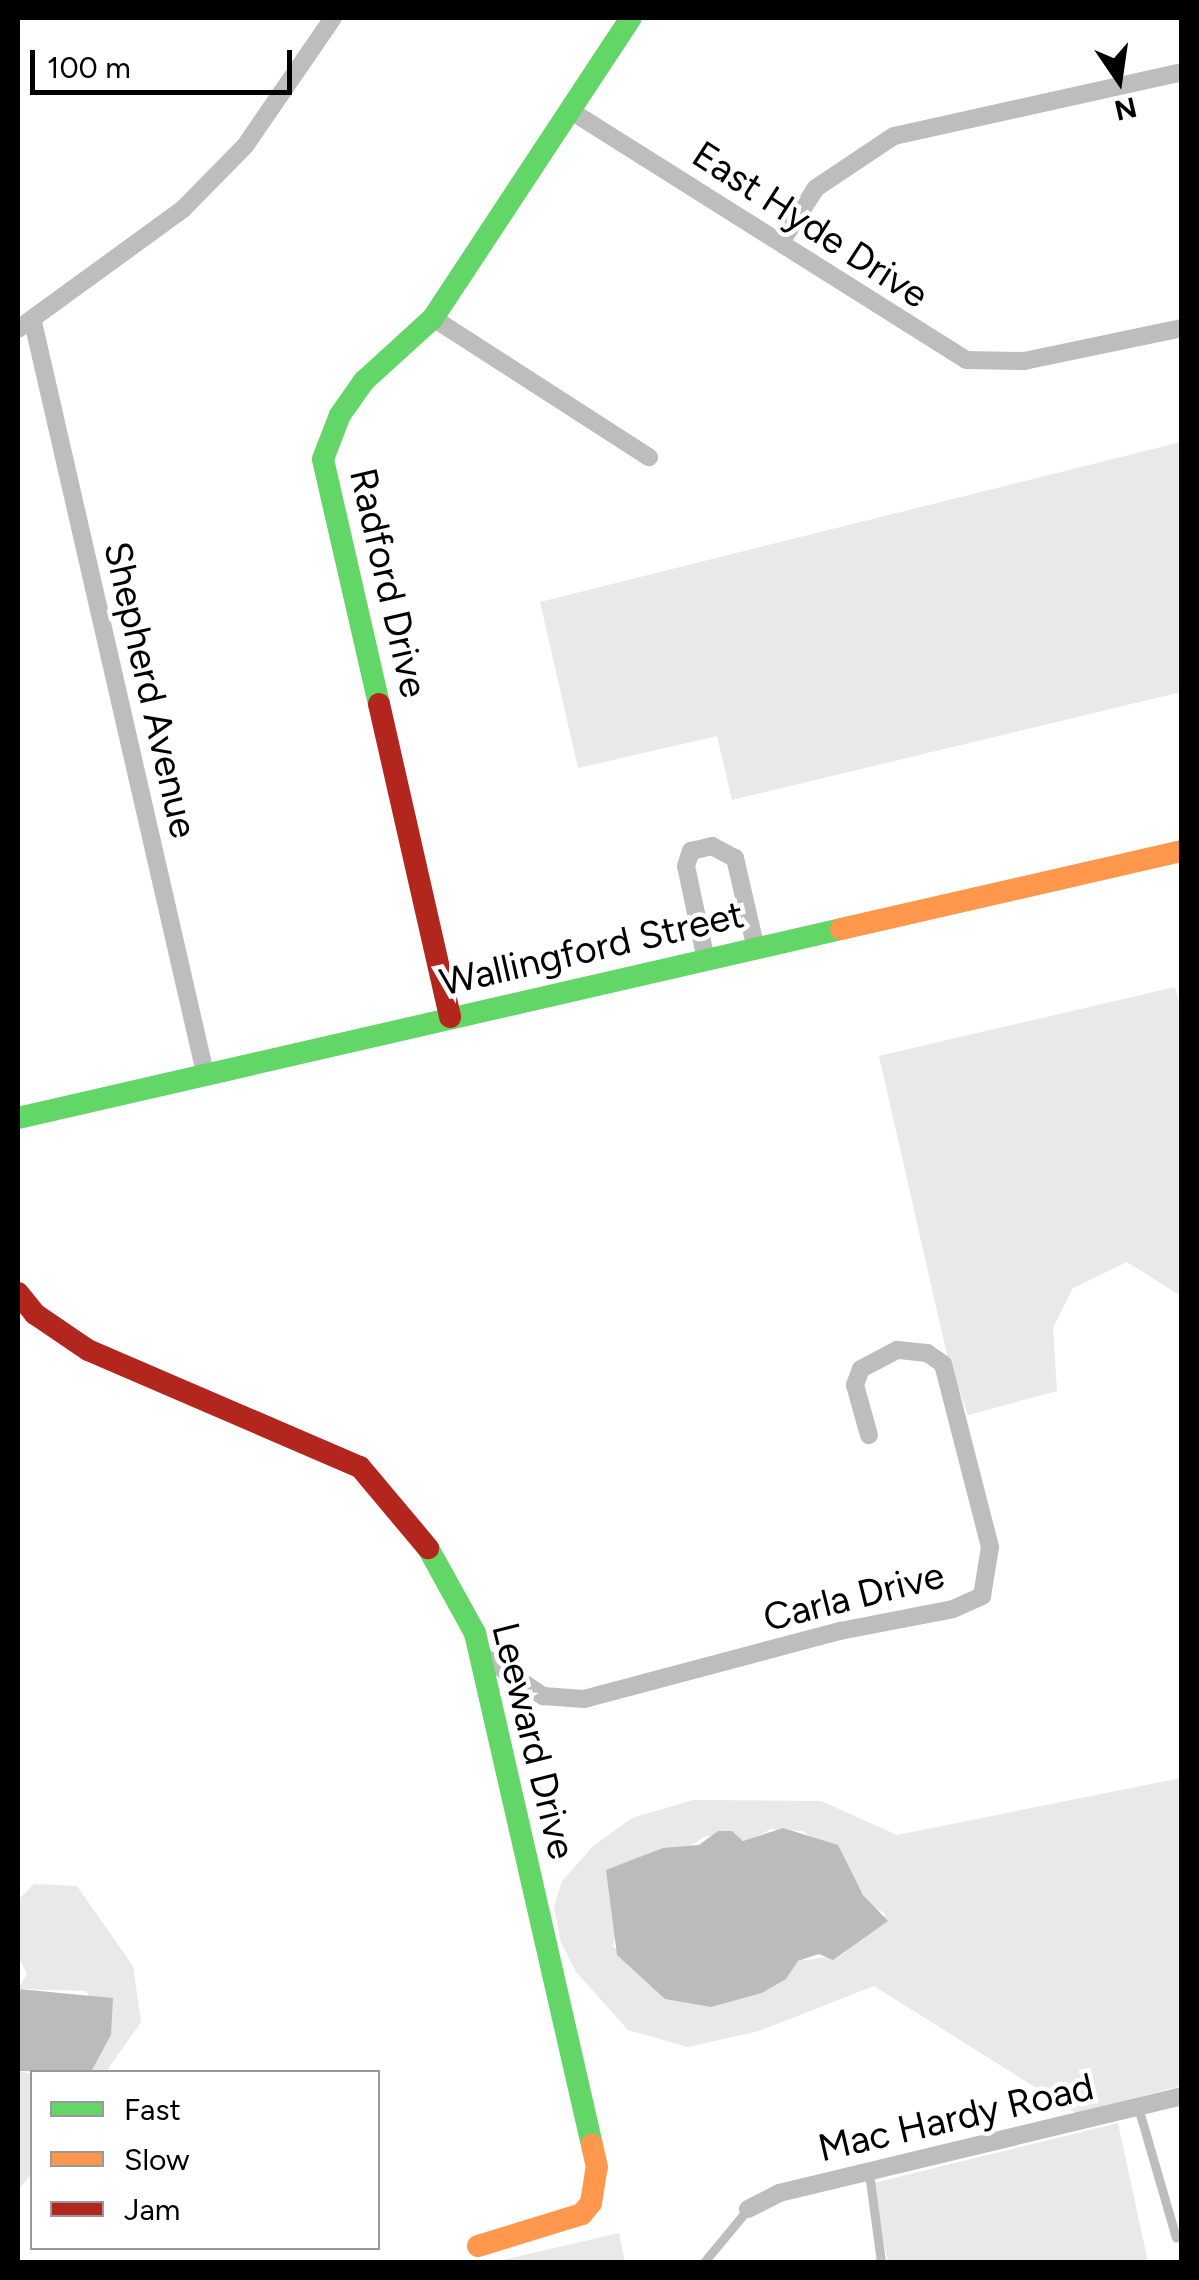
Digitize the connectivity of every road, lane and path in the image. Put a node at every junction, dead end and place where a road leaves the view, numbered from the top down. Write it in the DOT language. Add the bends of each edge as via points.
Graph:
graph roads {
  1 [pos="333,18"];
  2 [pos="632,18"];
  3 [pos="1182,72"];
  4 [pos="571,112"];
  5 [pos="781,242"];
  6 [pos="432,318"];
  7 [pos="25,326"];
  8 [pos="1182,328"];
  9 [pos="649,457"];
  10 [pos="1182,852"];
  11 [pos="756,949"];
  12 [pos="706,960"];
  13 [pos="450,1017"];
  14 [pos="205,1073"];
  15 [pos="18,1118"];
  16 [pos="18,1293"];
  17 [pos="869,1435"];
  18 [pos="480,1654"];
  19 [pos="1182,2096"];
  20 [pos="1138,2107"];
  21 [pos="869,2173"];
  22 [pos="748,2209"];
  23 [pos="1176,2238"];
  24 [pos="478,2246"];
  25 [pos="704,2262"];
  26 [pos="881,2262"];
  1 -- 7 [label="street" via="245,146 183,209"];
  2 -- 4 [label="street, Radford Drive"];
  3 -- 5 [label="street" via="894,136 816,188"];
  4 -- 5 [label="street, East Hyde Drive"];
  4 -- 6 [label="street, Radford Drive"];
  5 -- 8 [label="street, East Hyde Drive" via="966,360 1024,362"];
  6 -- 9 [label="street"];
  6 -- 13 [label="street, Radford Drive" via="364,380 340,414 324,459"];
  7 -- 14 [label="street, Shepherd Avenue"];
  10 -- 11 [label="street, Wallingford Street"];
  11 -- 12 [label="street, Wallingford Street"];
  11 -- 12 [label="street" via="734,858 712,846 691,851 686,866"];
  12 -- 13 [label="street, Wallingford Street"];
  13 -- 14 [label="street, Wallingford Street"];
  14 -- 15 [label="street, Wallingford Street"];
  16 -- 18 [label="street, Leeward Drive" via="88,1350 360,1468 441,1564"];
  17 -- 18 [label="street, Carla Drive" via="855,1385 861,1369 896,1350 927,1353 943,1364 990,1547 982,1596 953,1609 584,1700 543,1696"];
  18 -- 24 [label="street, Leeward Drive" via="597,2167 591,2204 582,2214"];
  19 -- 20 [label="street, Mac Hardy Road"];
  20 -- 21 [label="street, Mac Hardy Road"];
  20 -- 23 [label="lane"];
  21 -- 22 [label="street, Mac Hardy Road" via="779,2193"];
  21 -- 26 [label="lane"];
  22 -- 25 [label="lane"];
}
